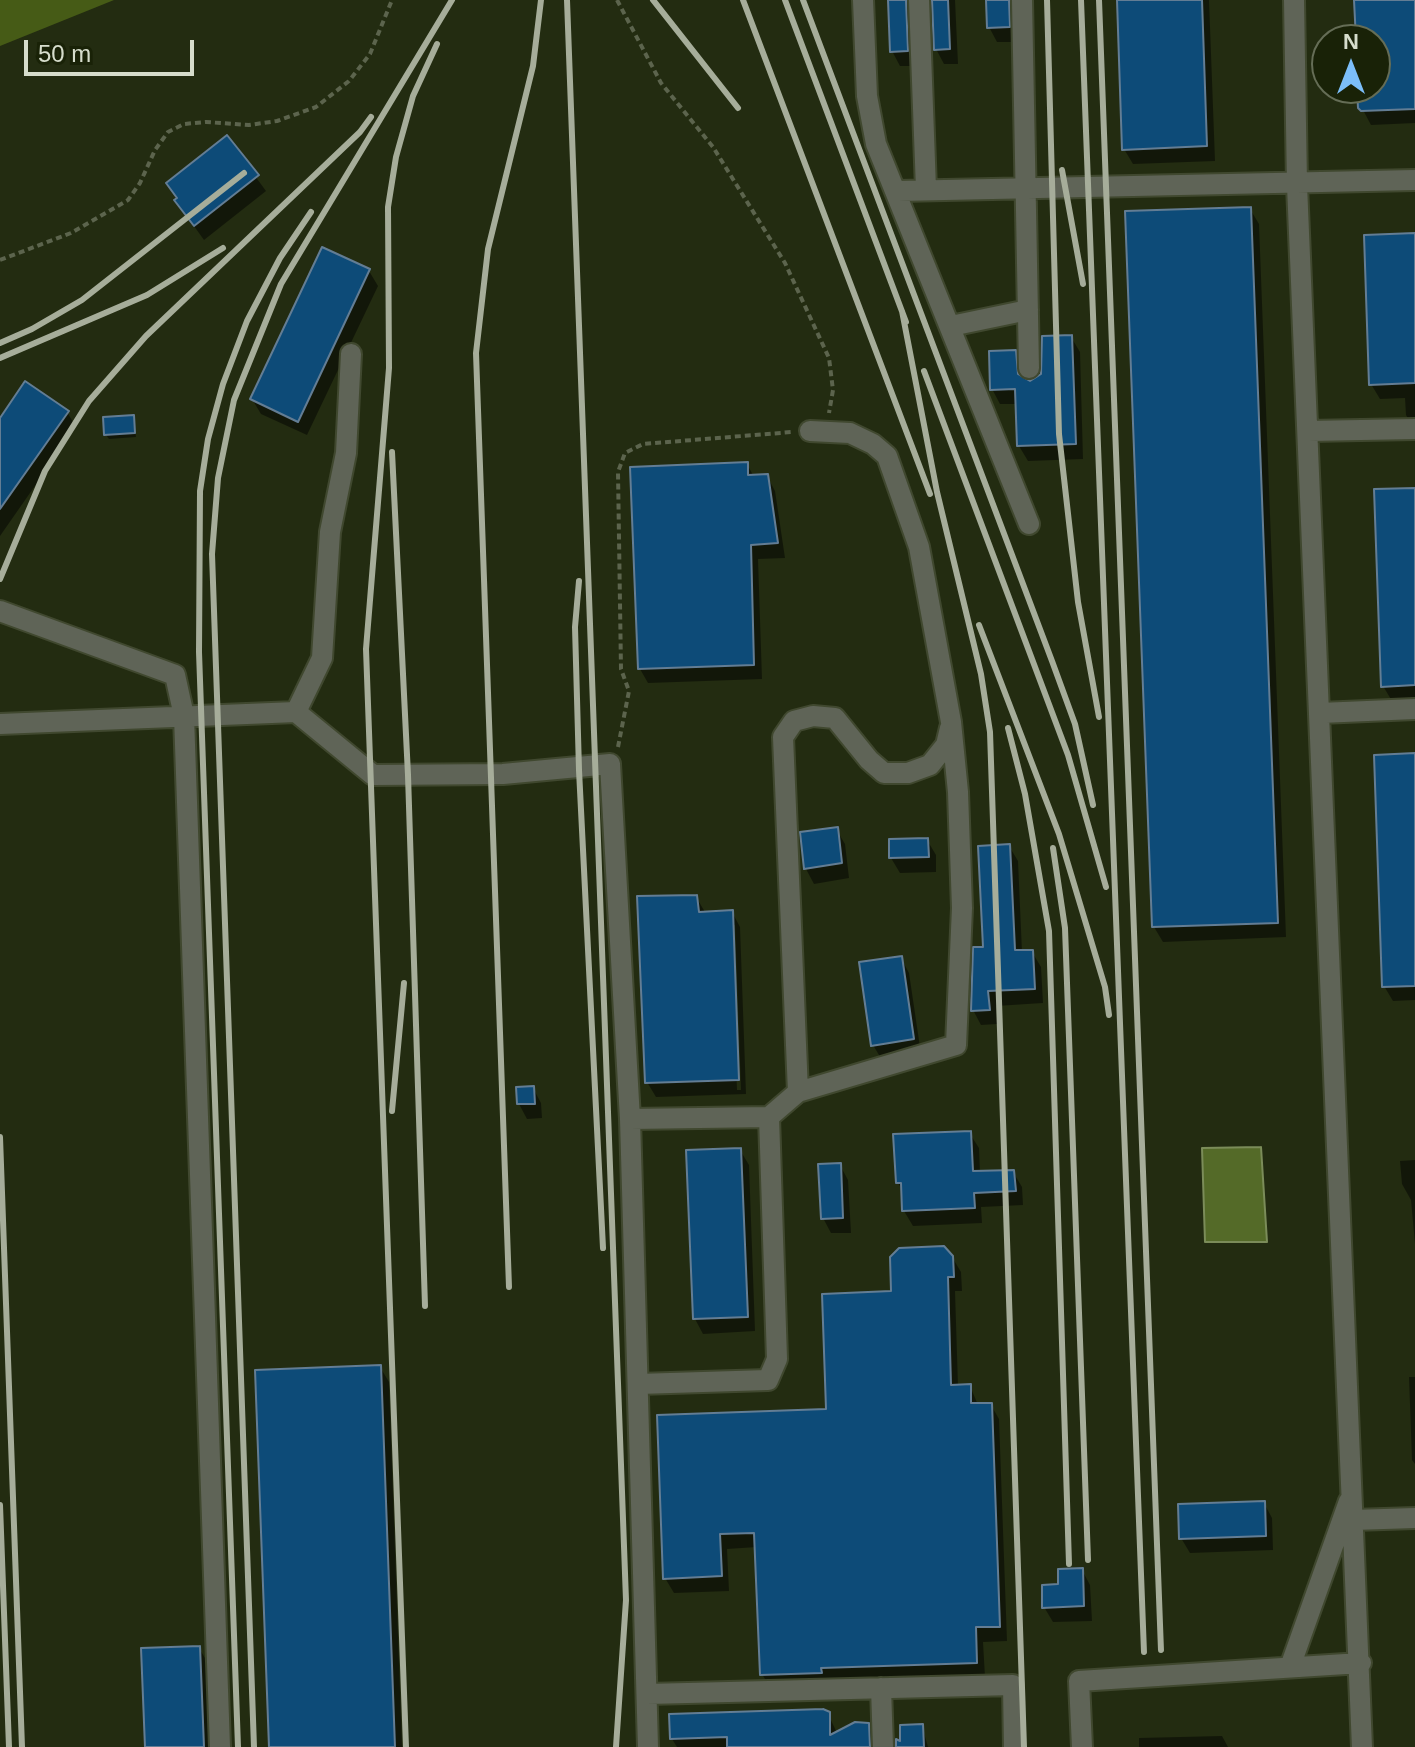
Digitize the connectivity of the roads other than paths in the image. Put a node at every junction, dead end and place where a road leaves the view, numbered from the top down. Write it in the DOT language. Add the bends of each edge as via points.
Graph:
graph roads {
  1 [pos="863,0"];
  2 [pos="919,0"];
  3 [pos="1022,0"];
  4 [pos="1294,0"];
  5 [pos="1415,180"];
  6 [pos="1297,185"];
  7 [pos="1025,187"];
  8 [pos="926,189"];
  9 [pos="898,191"];
  10 [pos="1028,310"];
  11 [pos="951,326"];
  12 [pos="351,354"];
  13 [pos="1029,368"];
  14 [pos="1415,429"];
  15 [pos="810,431"];
  16 [pos="1308,431"];
  17 [pos="1029,524"];
  18 [pos="0,611"];
  19 [pos="1415,709"];
  20 [pos="296,712"];
  21 [pos="1320,713"];
  22 [pos="184,716"];
  23 [pos="951,722"];
  24 [pos="0,724"];
  25 [pos="798,1092"];
  26 [pos="769,1117"];
  27 [pos="630,1119"];
  28 [pos="638,1384"];
  29 [pos="1352,1492"];
  30 [pos="1415,1518"];
  31 [pos="1353,1520"];
  32 [pos="1361,1663"];
  33 [pos="1290,1667"];
  34 [pos="881,1688"];
  35 [pos="647,1694"];
  36 [pos="220,1747"];
  37 [pos="648,1747"];
  38 [pos="883,1747"];
  39 [pos="1014,1747"];
  40 [pos="1082,1747"];
  41 [pos="1362,1747"];
  1 -- 9 [label="lane" via="867,96 876,144"];
  2 -- 8 [label="lane"];
  3 -- 7 [label="lane"];
  4 -- 6 [label="lane"];
  5 -- 6 [label="lane"];
  6 -- 7 [label="lane"];
  6 -- 16 [label="lane"];
  7 -- 8 [label="lane"];
  7 -- 10 [label="lane"];
  8 -- 9 [label="lane"];
  9 -- 11 [label="lane"];
  10 -- 11 [label="lane"];
  10 -- 13 [label="lane"];
  11 -- 17 [label="lane"];
  12 -- 20 [label="lane" via="346,453 330,532 322,658"];
  14 -- 16 [label="lane"];
  15 -- 23 [label="lane" via="850,433 887,456 919,547"];
  16 -- 21 [label="lane"];
  18 -- 22 [label="lane" via="175,675"];
  19 -- 21 [label="lane"];
  20 -- 22 [label="lane"];
  20 -- 27 [label="lane" via="373,775 503,774 610,764"];
  21 -- 29 [label="lane"];
  22 -- 24 [label="lane"];
  22 -- 36 [label="lane"];
  23 -- 25 [label="lane" via="962,908 956,1045"];
  23 -- 25 [label="lane" via="946,745 930,765 908,773 884,773 835,718 794,721 783,737"];
  25 -- 26 [label="lane"];
  26 -- 27 [label="lane"];
  26 -- 28 [label="lane" via="777,1359 768,1380"];
  27 -- 28 [label="lane"];
  28 -- 35 [label="lane"];
  29 -- 31 [label="lane"];
  29 -- 33 [label="lane"];
  30 -- 31 [label="lane"];
  31 -- 32 [label="lane"];
  32 -- 33 [label="lane"];
  32 -- 41 [label="lane"];
  33 -- 40 [label="lane" via="1079,1681"];
  34 -- 35 [label="lane"];
  34 -- 38 [label="lane"];
  34 -- 39 [label="lane" via="1013,1685"];
  35 -- 37 [label="lane"];
}
